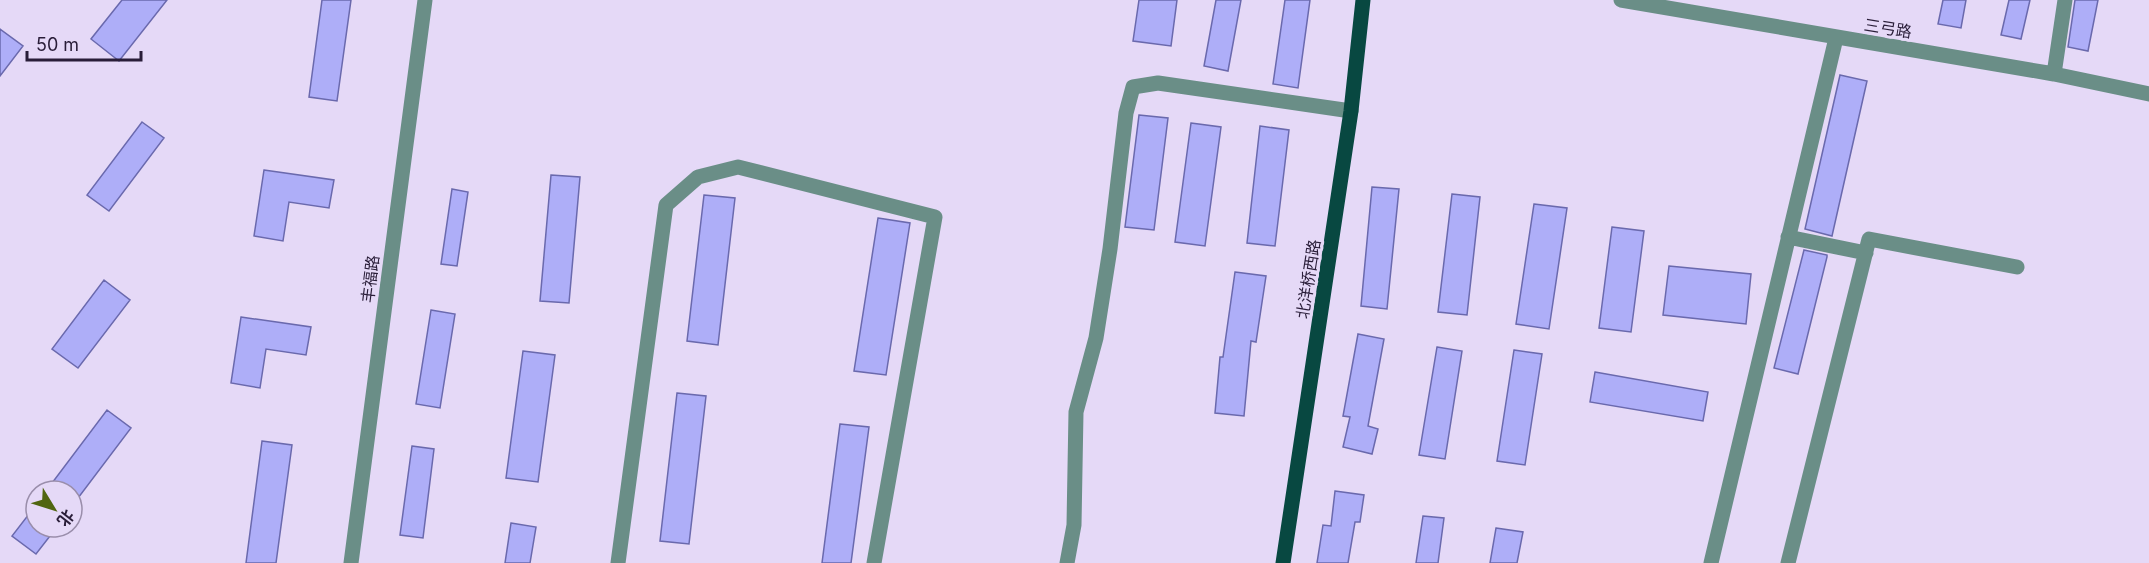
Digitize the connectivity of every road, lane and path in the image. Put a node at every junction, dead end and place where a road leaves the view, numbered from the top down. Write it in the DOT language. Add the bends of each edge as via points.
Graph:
graph roads {
  1 [pos="424,0"];
  2 [pos="1363,0"];
  3 [pos="2065,0"];
  4 [pos="1631,1"];
  5 [pos="1836,38"];
  6 [pos="2054,74"];
  7 [pos="2149,94"];
  8 [pos="1352,111"];
  9 [pos="1788,237"];
  10 [pos="1866,253"];
  11 [pos="2017,267"];
  12 [pos="351,563"];
  13 [pos="618,563"];
  14 [pos="874,563"];
  15 [pos="1066,563"];
  16 [pos="1283,563"];
  17 [pos="1711,563"];
  18 [pos="1788,563"];
  1 -- 12 [label="street, 丰福路"];
  2 -- 8 [label="main road, 北洋桥西路"];
  3 -- 6 [label="street"];
  4 -- 5 [label="street, 三弓路"];
  5 -- 6 [label="street, 三弓路"];
  5 -- 9 [label="street"];
  6 -- 7 [label="street, 三弓路"];
  8 -- 15 [label="street" via="1158,83 1133,87 1126,113 1096,338 1076,412 1074,525"];
  8 -- 16 [label="main road, 北洋桥西路"];
  9 -- 10 [label="street"];
  9 -- 17 [label="street"];
  10 -- 11 [label="street" via="1869,239"];
  10 -- 18 [label="street"];
  13 -- 14 [label="street" via="666,205 698,177 738,167 935,217"];
}
